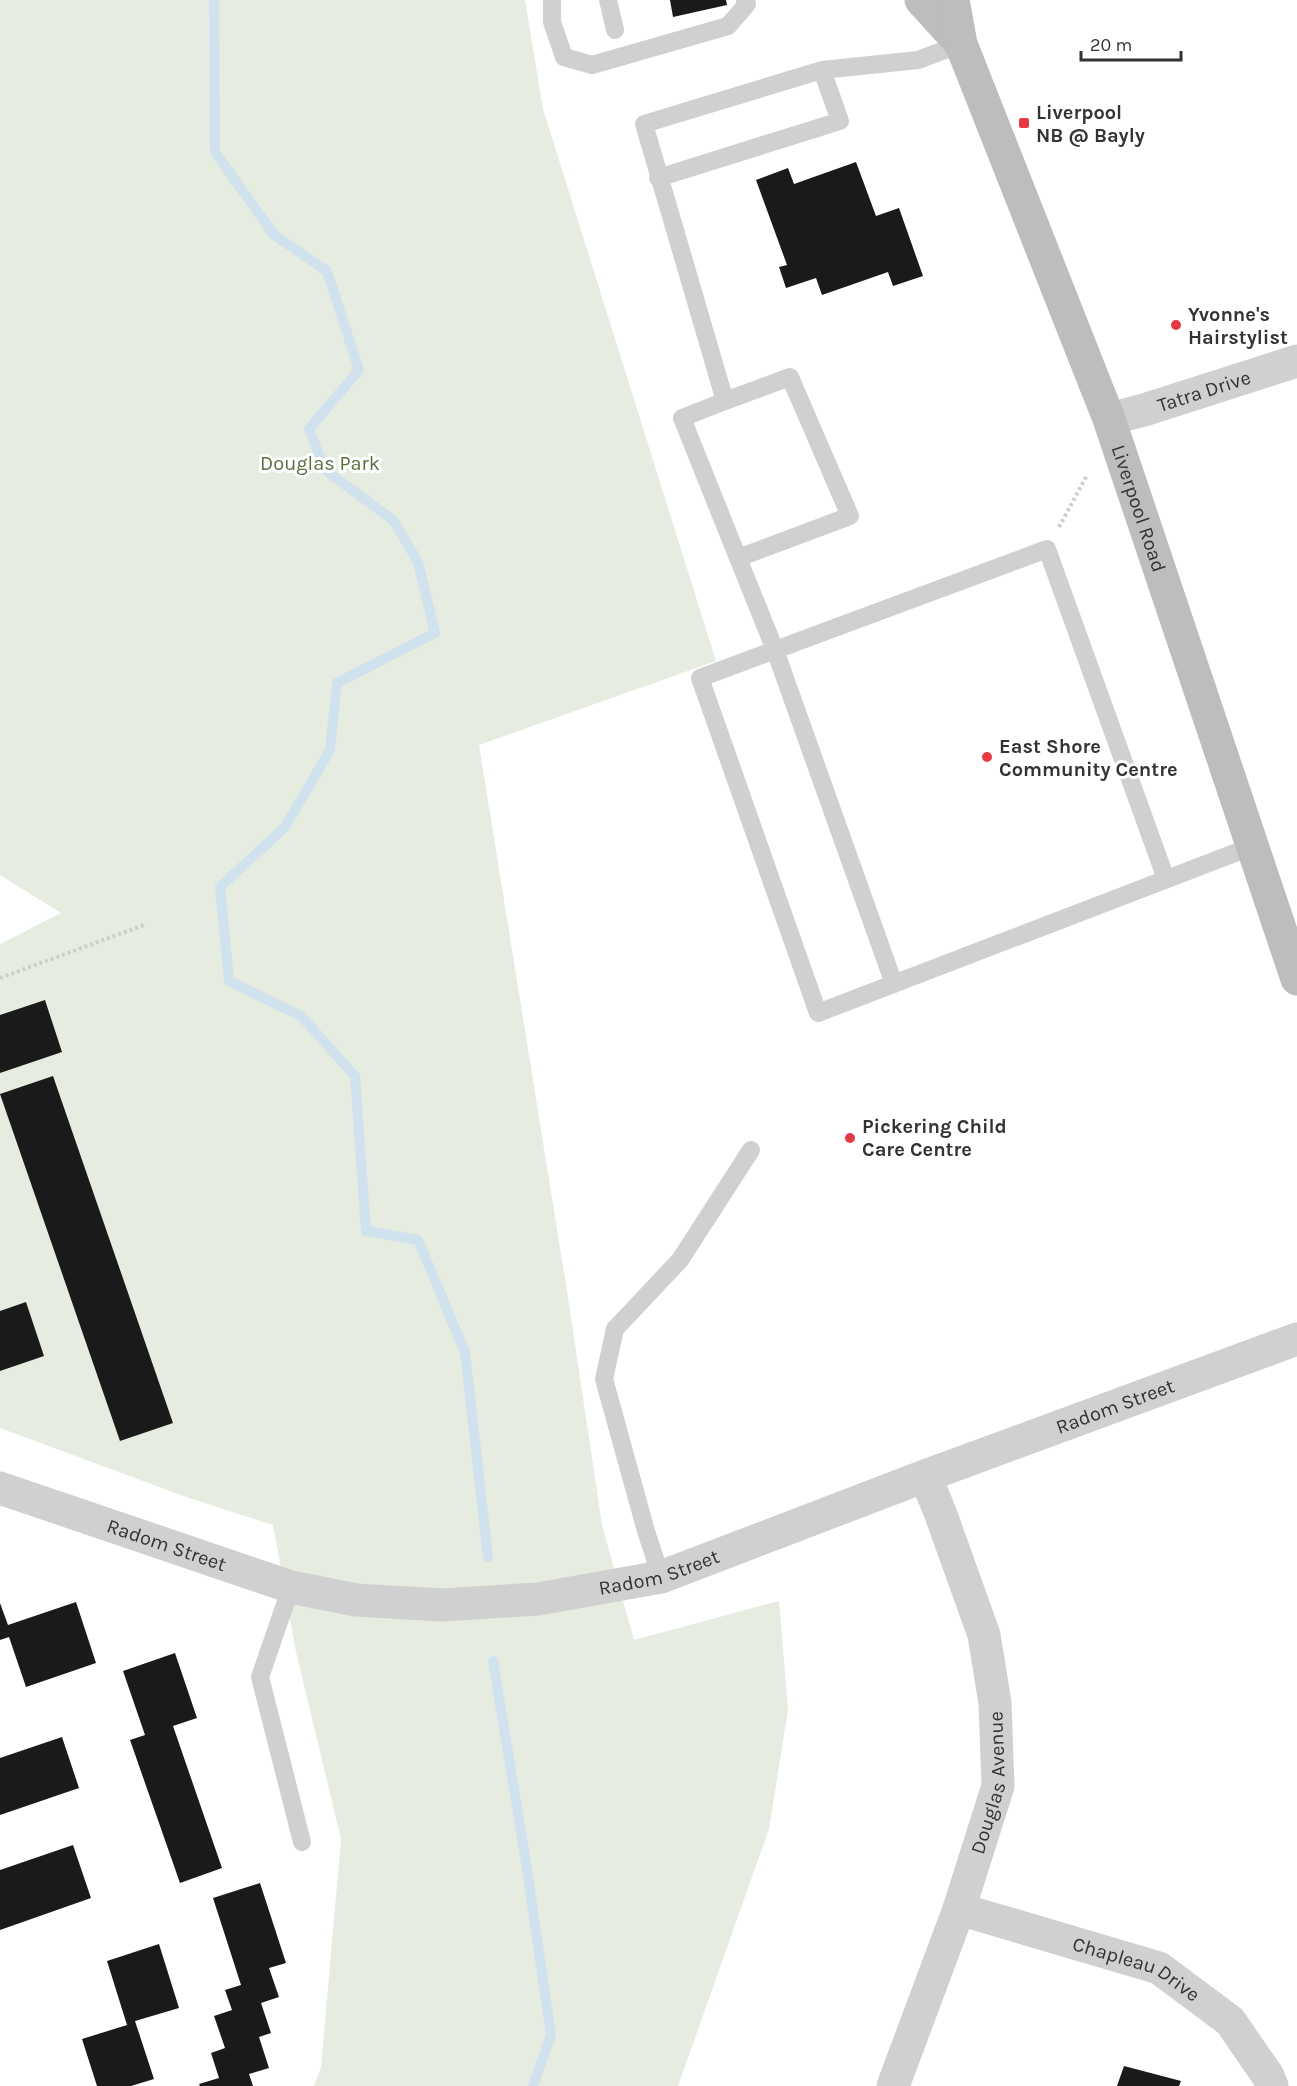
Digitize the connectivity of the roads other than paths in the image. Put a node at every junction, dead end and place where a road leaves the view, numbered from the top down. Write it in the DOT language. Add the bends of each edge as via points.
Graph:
graph roads {
  1 [pos="552,0"];
  2 [pos="608,0"];
  3 [pos="746,0"];
  4 [pos="921,0"];
  5 [pos="953,0"];
  6 [pos="615,30"];
  7 [pos="961,44"];
  8 [pos="822,70"];
  9 [pos="658,178"];
  10 [pos="1297,361"];
  11 [pos="725,401"];
  12 [pos="1110,418"];
  13 [pos="738,558"];
  14 [pos="775,650"];
  15 [pos="1253,846"];
  16 [pos="1166,879"];
  17 [pos="1297,979"];
  18 [pos="894,984"];
  19 [pos="751,1150"];
  20 [pos="1297,1339"];
  21 [pos="925,1476"];
  22 [pos="0,1488"];
  23 [pos="661,1577"];
  24 [pos="291,1587"];
  25 [pos="302,1842"];
  26 [pos="958,1909"];
  27 [pos="893,2086"];
  28 [pos="1272,2086"];
  1 -- 3 [label="lane" via="552,22 564,57 592,65 728,26 747,4"];
  2 -- 6 [label="lane"];
  4 -- 7 [label="street, Liverpool Road"];
  5 -- 7 [label="street, Liverpool Road"];
  7 -- 8 [label="lane" via="918,60"];
  7 -- 12 [label="street, Liverpool Road"];
  8 -- 9 [label="lane" via="644,124"];
  8 -- 9 [label="lane" via="840,122"];
  9 -- 11 [label="lane"];
  10 -- 12 [label="street, Tatra Drive"];
  11 -- 13 [label="lane" via="682,418"];
  11 -- 13 [label="lane" via="790,377 850,516"];
  12 -- 15 [label="street, Liverpool Road"];
  13 -- 14 [label="lane"];
  14 -- 16 [label="lane" via="1047,549"];
  14 -- 18 [label="lane"];
  14 -- 18 [label="lane" via="700,678 814,1002 818,1013"];
  15 -- 16 [label="lane"];
  15 -- 17 [label="street, Liverpool Road"];
  16 -- 18 [label="lane"];
  19 -- 23 [label="lane" via="680,1260 615,1329 604,1379"];
  20 -- 21 [label="street, Radom Street"];
  21 -- 23 [label="street, Radom Street"];
  21 -- 26 [label="street, Douglas Avenue" via="984,1635 995,1703 998,1786"];
  22 -- 24 [label="street, Radom Street"];
  23 -- 24 [label="street, Radom Street" via="538,1599 442,1605 356,1600"];
  24 -- 25 [label="lane" via="260,1677"];
  26 -- 27 [label="street, Douglas Avenue"];
  26 -- 28 [label="street, Chapleau Drive" via="1159,1968 1230,2021"];
}
